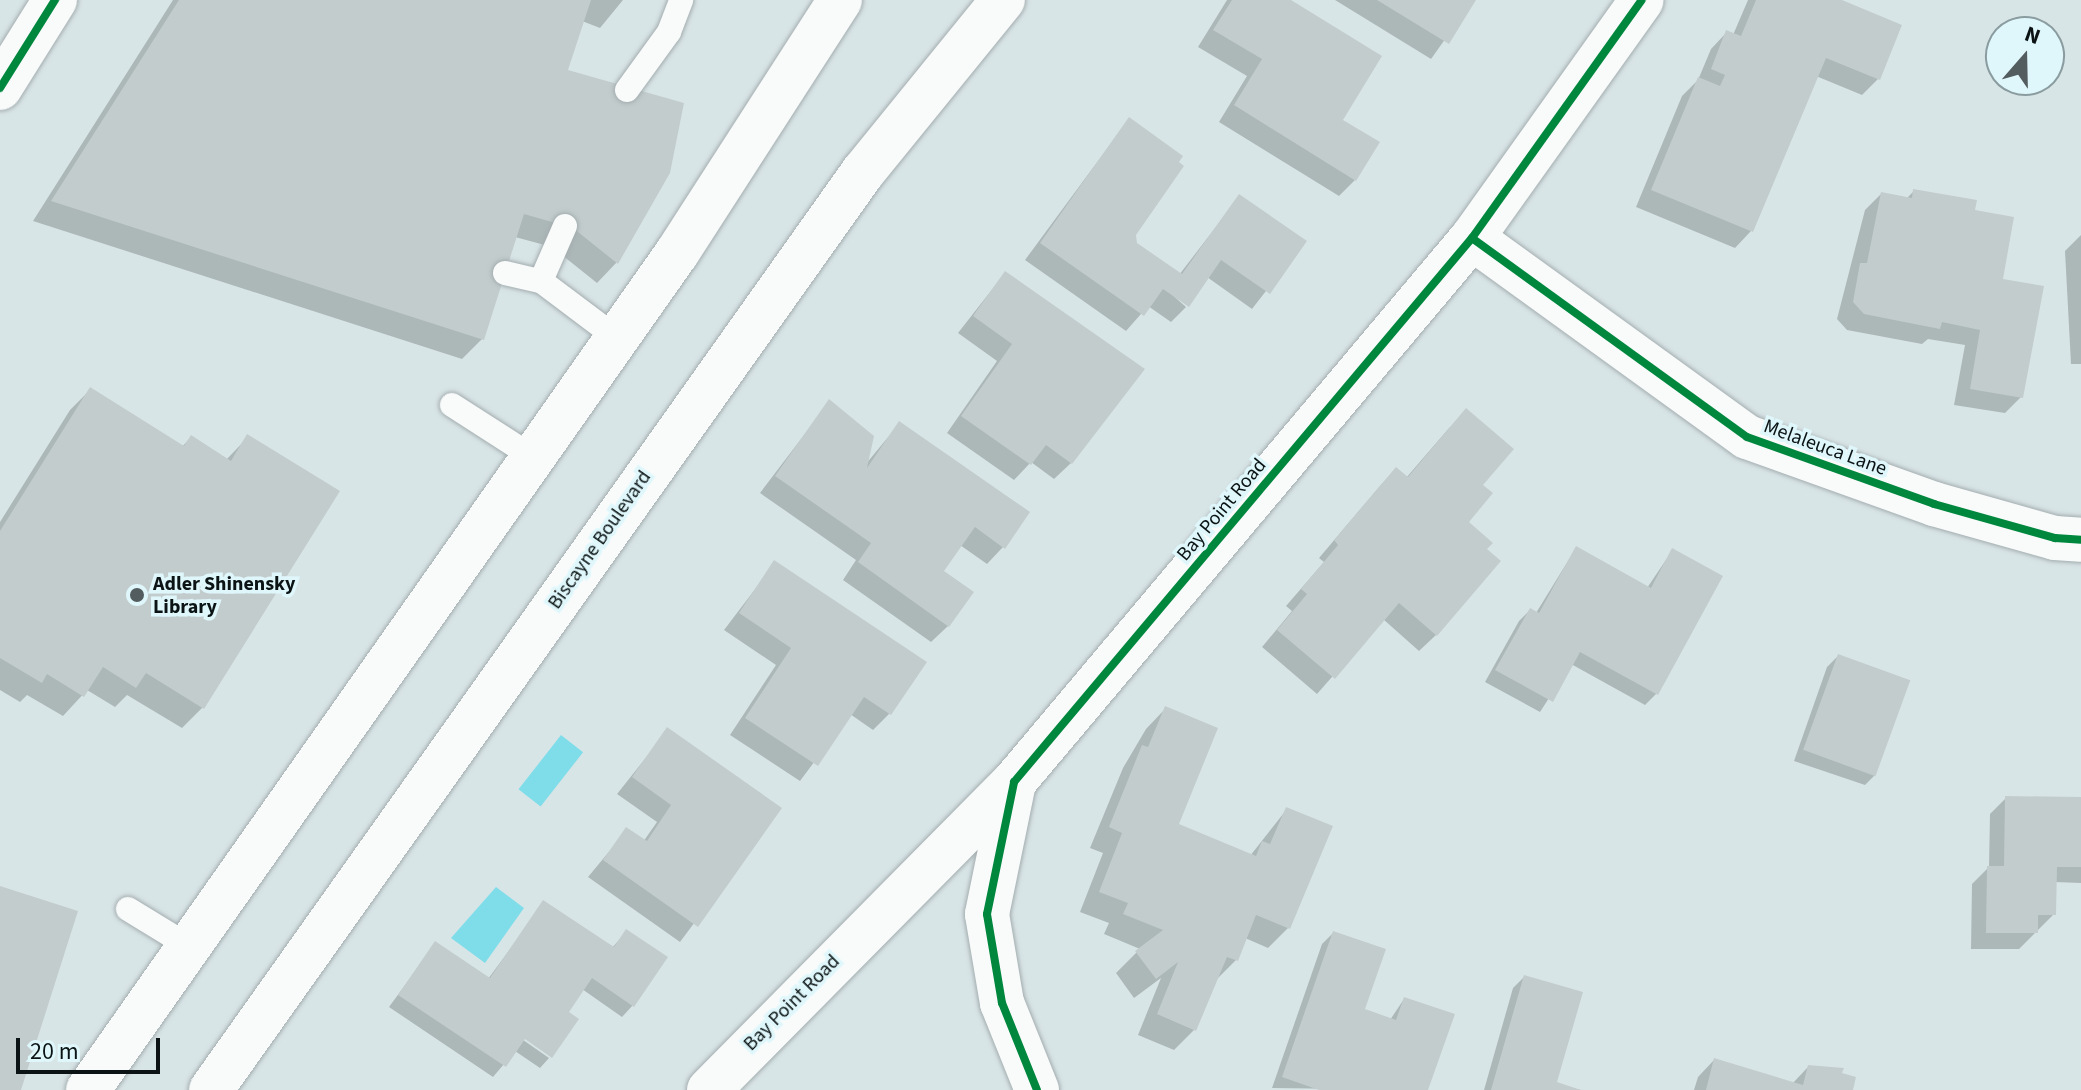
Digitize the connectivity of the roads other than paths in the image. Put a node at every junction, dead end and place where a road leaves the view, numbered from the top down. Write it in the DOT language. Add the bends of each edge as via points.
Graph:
graph roads {
  1 [pos="55,0"];
  2 [pos="681,0"];
  3 [pos="840,0"];
  4 [pos="1003,0"];
  5 [pos="1642,0"];
  6 [pos="0,88"];
  7 [pos="627,90"];
  8 [pos="565,226"];
  9 [pos="1472,238"];
  10 [pos="505,273"];
  11 [pos="541,281"];
  12 [pos="617,338"];
  13 [pos="452,405"];
  14 [pos="533,457"];
  15 [pos="2081,540"];
  16 [pos="1014,782"];
  17 [pos="128,909"];
  18 [pos="187,945"];
  19 [pos="88,1090"];
  20 [pos="211,1090"];
  21 [pos="709,1090"];
  22 [pos="1037,1090"];
  1 -- 6 [label="main road"];
  2 -- 7 [label="lane" via="669,32"];
  3 -- 12 [label="main road" via="755,139"];
  4 -- 20 [label="main road, Biscayne Boulevard" via="854,184"];
  5 -- 9 [label="main road, Bay Point Road"];
  8 -- 11 [label="lane"];
  9 -- 15 [label="main road, Melaleuca Lane" via="1747,437 1934,504 2055,538"];
  9 -- 16 [label="main road, Bay Point Road"];
  10 -- 11 [label="lane"];
  11 -- 12 [label="lane"];
  12 -- 14 [label="main road"];
  13 -- 14 [label="lane"];
  14 -- 18 [label="main road"];
  16 -- 21 [label="main road, Bay Point Road"];
  16 -- 22 [label="main road, Bay Point Road" via="987,914 1002,1003"];
  17 -- 18 [label="lane"];
  18 -- 19 [label="main road"];
}
